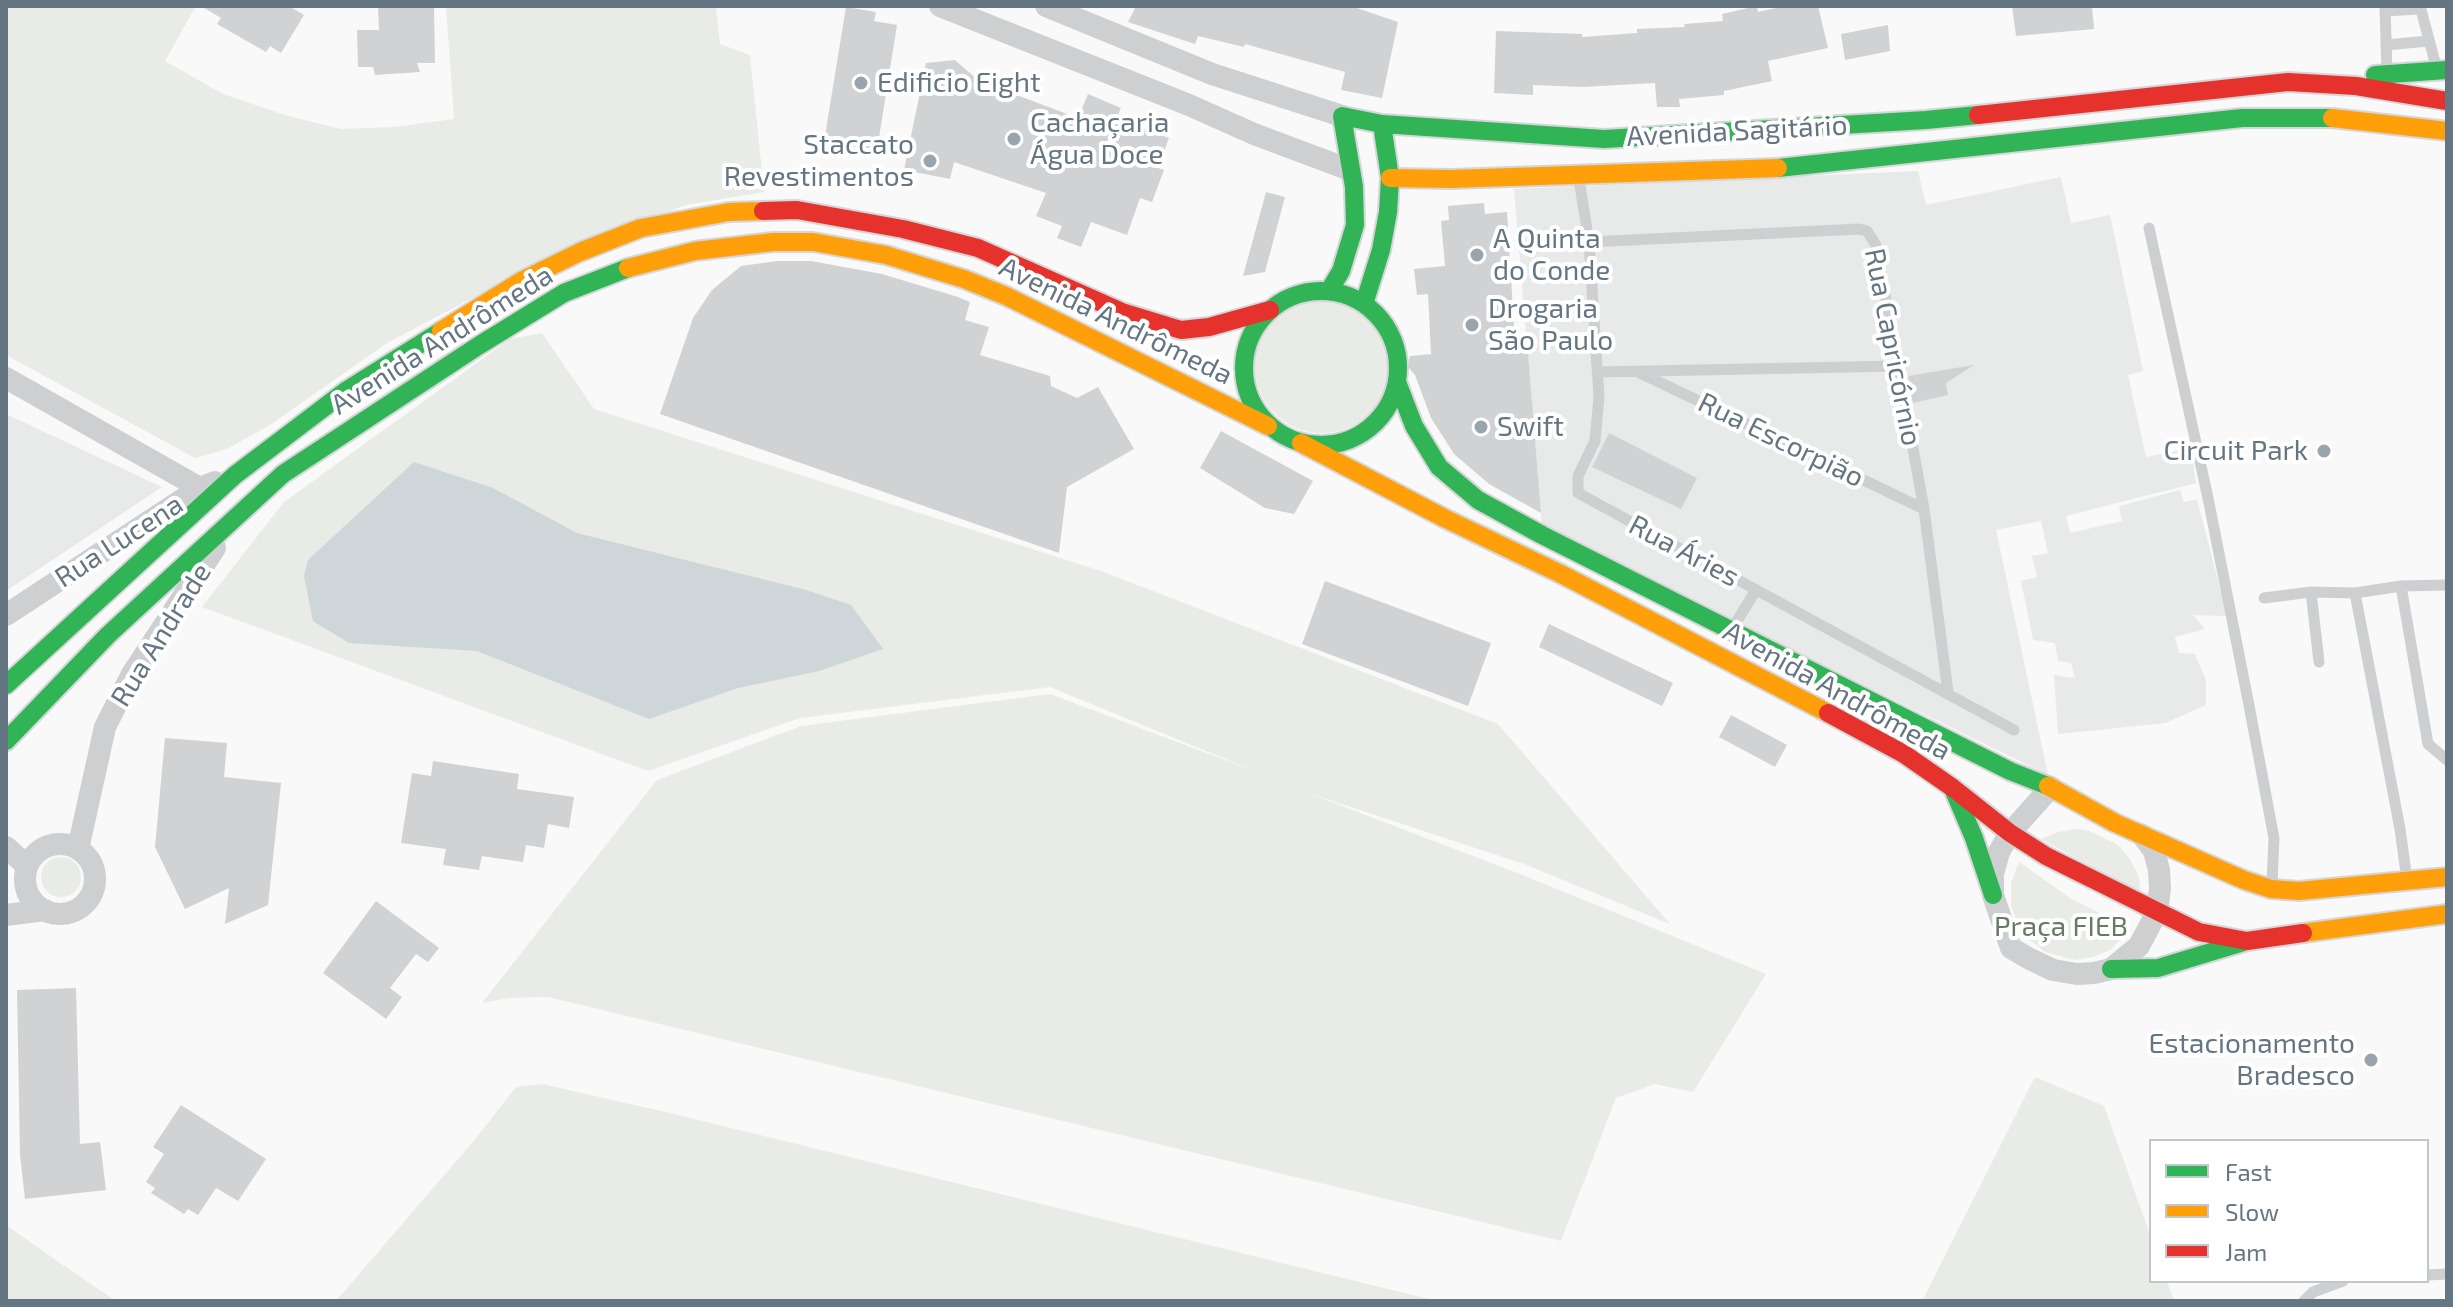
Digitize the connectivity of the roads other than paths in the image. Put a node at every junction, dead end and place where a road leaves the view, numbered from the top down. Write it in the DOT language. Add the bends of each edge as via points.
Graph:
graph roads {
  1 [pos="940,6"];
  2 [pos="1046,6"];
  3 [pos="2420,8"];
  4 [pos="2385,9"];
  5 [pos="2428,41"];
  6 [pos="2386,45"];
  7 [pos="2387,74"];
  8 [pos="2444,75"];
  9 [pos="2288,82"];
  10 [pos="2239,88"];
  11 [pos="2447,101"];
  12 [pos="1342,116"];
  13 [pos="2242,118"];
  14 [pos="1382,124"];
  15 [pos="2447,131"];
  16 [pos="1350,170"];
  17 [pos="1579,176"];
  18 [pos="1390,178"];
  19 [pos="2149,228"];
  20 [pos="1589,242"];
  21 [pos="1329,291"];
  22 [pos="1364,304"];
  23 [pos="1270,310"];
  24 [pos="1899,366"];
  25 [pos="1598,372"];
  26 [pos="1638,372"];
  27 [pos="6,378"];
  28 [pos="1397,382"];
  29 [pos="1268,426"];
  30 [pos="1301,443"];
  31 [pos="235,475"];
  32 [pos="200,488"];
  33 [pos="1924,509"];
  34 [pos="234,520"];
  35 [pos="2447,585"];
  36 [pos="2401,586"];
  37 [pos="1756,590"];
  38 [pos="2311,592"];
  39 [pos="2355,593"];
  40 [pos="2264,598"];
  41 [pos="6,615"];
  42 [pos="1731,629"];
  43 [pos="2319,662"];
  44 [pos="6,685"];
  45 [pos="1948,692"];
  46 [pos="2014,730"];
  47 [pos="6,741"];
  48 [pos="2447,760"];
  49 [pos="2051,787"];
  50 [pos="1953,788"];
  51 [pos="2010,833"];
  52 [pos="2142,835"];
  53 [pos="6,848"];
  54 [pos="78,849"];
  55 [pos="27,866"];
  56 [pos="2447,877"];
  57 [pos="2408,881"];
  58 [pos="2271,889"];
  59 [pos="1993,895"];
  60 [pos="45,910"];
  61 [pos="2157,912"];
  62 [pos="2447,914"];
  63 [pos="6,915"];
  64 [pos="2247,941"];
  65 [pos="2111,969"];
  66 [pos="2338,1283"];
  67 [pos="2304,1301"];
  1 -- 16 [label="street"];
  2 -- 12 [label="street, Avenida Sagitário" via="1212,74"];
  3 -- 4 [label="lane"];
  3 -- 5 [label="lane"];
  4 -- 6 [label="lane"];
  5 -- 6 [label="lane"];
  5 -- 8 [label="lane"];
  6 -- 7 [label="lane"];
  7 -- 8 [label="main road"];
  7 -- 9 [label="main road"];
  9 -- 10 [label="main road, Avenida Sagitário"];
  9 -- 11 [label="main road, Avenida Sagitário" via="2356,86"];
  10 -- 13 [label="main road"];
  10 -- 14 [label="main road, Avenida Sagitário" via="1926,120 1604,139"];
  12 -- 14 [label="main road, Avenida Sagitário"];
  12 -- 16 [label="main road"];
  13 -- 15 [label="main road, Avenida Sagitário" via="2349,118"];
  13 -- 17 [label="main road, Avenida Sagitário" via="1786,168"];
  14 -- 18 [label="main road"];
  16 -- 21 [label="main road" via="1355,225"];
  17 -- 18 [label="main road, Avenida Sagitário"];
  17 -- 20 [label="lane, Rua Áries"];
  18 -- 22 [label="main road" via="1381,250"];
  19 -- 58 [label="lane" via="2274,838"];
  20 -- 24 [label="lane, Rua Capricórnio" via="1867,231 1876,245"];
  20 -- 25 [label="lane, Rua Áries"];
  21 -- 22 [label="main road"];
  21 -- 23 [label="main road" via="1288,298"];
  22 -- 28 [label="main road" via="1378,316 1395,346"];
  23 -- 29 [label="main road" via="1253,330 1244,354 1244,380 1252,405"];
  23 -- 31 [label="main road, Avenida Andrômeda" via="1181,330 1122,312 978,248 903,229 797,210 694,216 641,228 523,280 347,390"];
  24 -- 26 [label="lane"];
  24 -- 33 [label="lane, Rua Capricórnio"];
  25 -- 26 [label="lane"];
  25 -- 37 [label="lane, Rua Áries" via="1595,441 1578,476 1578,493"];
  26 -- 33 [label="lane, Rua Escorpião"];
  27 -- 32 [label="street"];
  28 -- 30 [label="main road" via="1390,403 1359,435 1339,443"];
  28 -- 42 [label="main road, Avenida Andrômeda" via="1414,426 1439,467 1478,500"];
  29 -- 30 [label="main road"];
  29 -- 34 [label="main road, Avenida Andrômeda" via="964,279 886,255 813,242 773,242 695,251 630,267 564,293 283,474"];
  30 -- 50 [label="main road, Avenida Andrômeda" via="1867,734"];
  31 -- 32 [label="street, Rua Lucena"];
  31 -- 44 [label="main road, Avenida Andrômeda"];
  32 -- 41 [label="street, Rua Lucena"];
  33 -- 45 [label="lane, Rua Capricórnio"];
  34 -- 47 [label="main road, Avenida Andrômeda" via="108,635"];
  34 -- 54 [label="street, Rua Andrade" via="132,674 105,727"];
  35 -- 36 [label="lane"];
  36 -- 39 [label="lane"];
  36 -- 48 [label="lane" via="2428,744"];
  37 -- 42 [label="lane"];
  37 -- 45 [label="lane, Rua Áries"];
  38 -- 39 [label="lane"];
  38 -- 40 [label="lane"];
  38 -- 43 [label="lane"];
  39 -- 57 [label="lane"];
  42 -- 49 [label="main road, Avenida Andrômeda"];
  45 -- 46 [label="lane, Rua Áries"];
  49 -- 51 [label="street"];
  49 -- 52 [label="main road, Avenida Andrômeda"];
  50 -- 51 [label="main road, Avenida Andrômeda"];
  50 -- 59 [label="main road"];
  51 -- 59 [label="street" via="1999,852"];
  51 -- 61 [label="main road, Avenida Andrômeda"];
  52 -- 58 [label="main road, Avenida Andrômeda"];
  52 -- 61 [label="street" via="2159,870"];
  53 -- 55 [label="street"];
  54 -- 55 [label="street" via="47,846"];
  54 -- 60 [label="street" via="95,874 91,895 73,911"];
  55 -- 60 [label="street" via="28,893"];
  56 -- 57 [label="main road, Avenida Andrômeda"];
  57 -- 58 [label="main road, Avenida Andrômeda"];
  59 -- 65 [label="street" via="2011,948 2053,970 2077,974"];
  60 -- 63 [label="street"];
  61 -- 64 [label="main road, Avenida Andrômeda" via="2199,932"];
  61 -- 65 [label="street" via="2139,946"];
  62 -- 64 [label="main road, Avenida Andrômeda"];
  64 -- 65 [label="main road" via="2158,968"];
  66 -- 67 [label="lane"];
}
